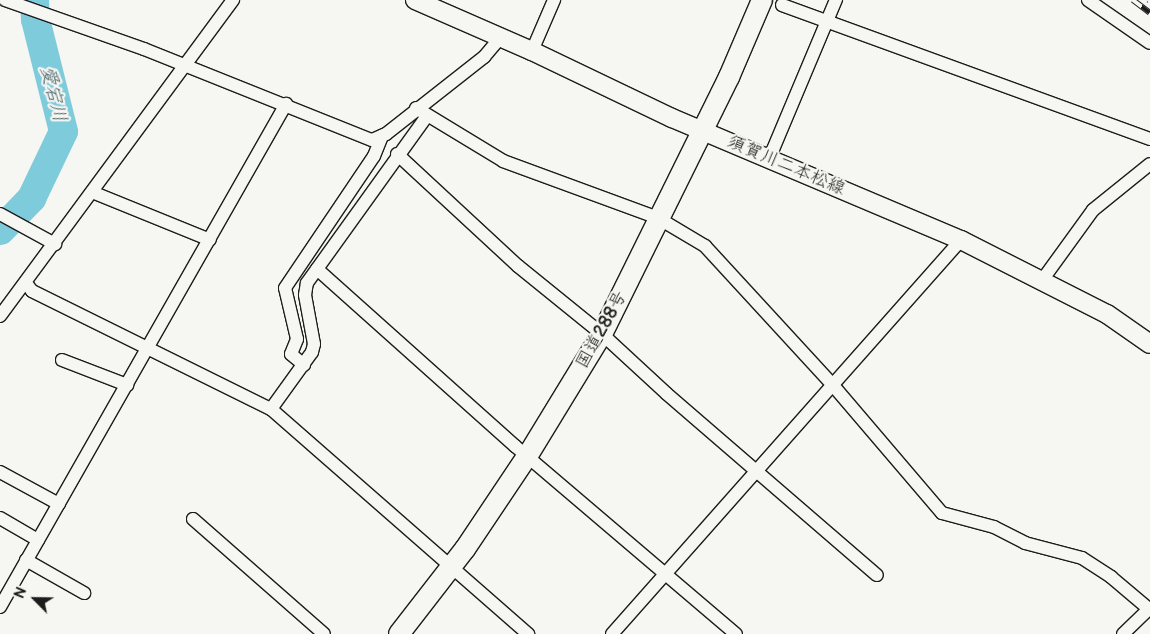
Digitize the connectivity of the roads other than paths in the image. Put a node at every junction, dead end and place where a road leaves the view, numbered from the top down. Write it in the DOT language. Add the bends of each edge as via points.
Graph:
graph roads {
  1 [pos="5,0"];
  2 [pos="233,0"];
  3 [pos="414,0"];
  4 [pos="554,0"];
  5 [pos="762,0"];
  6 [pos="836,0"];
  7 [pos="1088,0"];
  8 [pos="782,5"];
  9 [pos="826,23"];
  10 [pos="501,37"];
  11 [pos="1150,43"];
  12 [pos="532,51"];
  13 [pos="184,65"];
  14 [pos="286,104"];
  15 [pos="416,108"];
  16 [pos="427,116"];
  17 [pos="702,130"];
  18 [pos="382,136"];
  19 [pos="1150,140"];
  20 [pos="397,154"];
  21 [pos="769,159"];
  22 [pos="1150,164"];
  23 [pos="92,192"];
  24 [pos="0,214"];
  25 [pos="658,218"];
  26 [pos="210,240"];
  27 [pos="961,240"];
  28 [pos="55,244"];
  29 [pos="317,269"];
  30 [pos="1043,279"];
  31 [pos="26,283"];
  32 [pos="0,316"];
  33 [pos="602,334"];
  34 [pos="1150,344"];
  35 [pos="148,348"];
  36 [pos="62,360"];
  37 [pos="304,365"];
  38 [pos="831,383"];
  39 [pos="127,385"];
  40 [pos="271,409"];
  41 [pos="528,455"];
  42 [pos="757,469"];
  43 [pos="0,472"];
  44 [pos="59,504"];
  45 [pos="0,518"];
  46 [pos="193,519"];
  47 [pos="38,540"];
  48 [pos="26,560"];
  49 [pos="450,566"];
  50 [pos="666,572"];
  51 [pos="877,575"];
  52 [pos="84,593"];
  53 [pos="0,606"];
  54 [pos="1150,609"];
  55 [pos="324,634"];
  56 [pos="398,634"];
  57 [pos="528,634"];
  58 [pos="612,634"];
  59 [pos="736,634"];
  60 [pos="1123,634"];
  1 -- 13 [label="street"];
  2 -- 13 [label="street"];
  3 -- 10 [label="main road, 須賀川二本松線"];
  4 -- 12 [label="street"];
  5 -- 17 [label="highway, 国道288号"];
  6 -- 9 [label="street"];
  7 -- 11 [label="street"];
  8 -- 9 [label="street"];
  9 -- 19 [label="street"];
  9 -- 21 [label="street"];
  10 -- 12 [label="main road, 須賀川二本松線"];
  10 -- 15 [label="street" via="484,57"];
  12 -- 17 [label="main road, 須賀川二本松線"];
  13 -- 14 [label="street"];
  13 -- 23 [label="street"];
  14 -- 18 [label="street" via="372,140"];
  14 -- 26 [label="street"];
  15 -- 16 [label="street"];
  15 -- 18 [label="street"];
  16 -- 20 [label="street"];
  16 -- 25 [label="street" via="503,161"];
  17 -- 21 [label="main road, 須賀川二本松線"];
  17 -- 25 [label="highway, 国道288号"];
  18 -- 37 [label="street" via="374,156 285,288 297,339 291,354"];
  20 -- 29 [label="street"];
  20 -- 33 [label="street" via="518,266"];
  21 -- 27 [label="main road, 須賀川二本松線"];
  22 -- 30 [label="street" via="1093,210"];
  23 -- 26 [label="street"];
  23 -- 28 [label="street"];
  24 -- 28 [label="street"];
  25 -- 33 [label="highway, 国道288号"];
  25 -- 38 [label="street" via="705,246"];
  26 -- 35 [label="street"];
  27 -- 30 [label="main road, 須賀川二本松線"];
  27 -- 38 [label="street"];
  28 -- 31 [label="street"];
  29 -- 37 [label="street" via="306,286 314,344"];
  29 -- 41 [label="street"];
  30 -- 34 [label="main road, 須賀川二本松線" via="1107,314"];
  31 -- 32 [label="street"];
  31 -- 35 [label="street" via="32,291"];
  33 -- 41 [label="highway, 国道288号"];
  33 -- 42 [label="street" via="667,394"];
  35 -- 39 [label="street"];
  35 -- 40 [label="street"];
  36 -- 39 [label="street"];
  37 -- 40 [label="street"];
  38 -- 42 [label="street"];
  38 -- 54 [label="street" via="942,513 994,527 1025,543 1082,558 1111,576"];
  39 -- 44 [label="street"];
  40 -- 49 [label="street"];
  41 -- 49 [label="highway, 国道288号"];
  41 -- 50 [label="street"];
  42 -- 50 [label="street"];
  42 -- 51 [label="street"];
  43 -- 44 [label="street"];
  44 -- 47 [label="street"];
  45 -- 47 [label="street"];
  46 -- 55 [label="street"];
  47 -- 48 [label="street"];
  48 -- 52 [label="street"];
  48 -- 53 [label="street"];
  49 -- 56 [label="highway, 国道288号"];
  49 -- 57 [label="street"];
  50 -- 58 [label="street"];
  50 -- 59 [label="street"];
  54 -- 60 [label="street"];
}
